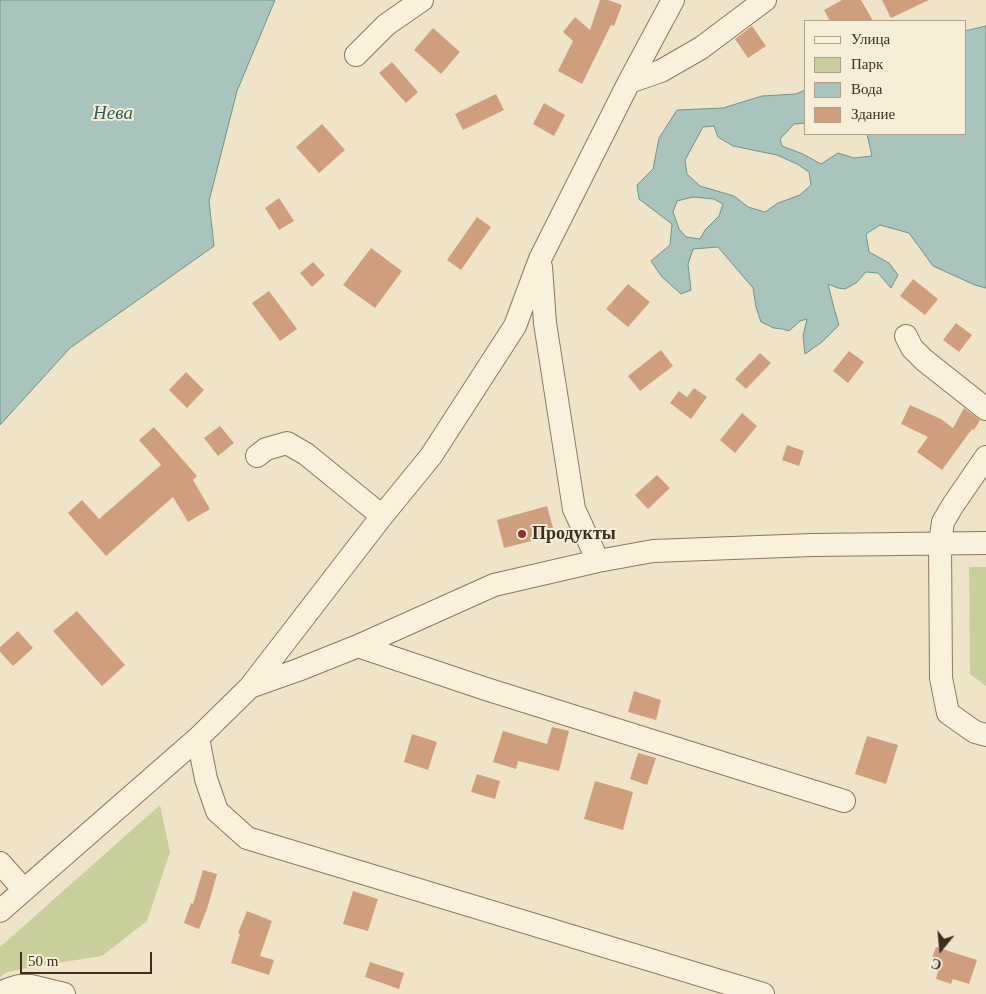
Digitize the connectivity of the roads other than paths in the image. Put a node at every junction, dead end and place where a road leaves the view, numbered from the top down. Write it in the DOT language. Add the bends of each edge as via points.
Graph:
graph roads {
  1 [pos="422,0"];
  2 [pos="673,0"];
  3 [pos="765,0"];
  4 [pos="356,55"];
  5 [pos="629,82"];
  6 [pos="540,259"];
  7 [pos="906,336"];
  8 [pos="986,409"];
  9 [pos="257,456"];
  10 [pos="986,457"];
  11 [pos="382,516"];
  12 [pos="940,543"];
  13 [pos="986,543"];
  14 [pos="598,561"];
  15 [pos="358,646"];
  16 [pos="250,687"];
  17 [pos="986,735"];
  18 [pos="198,738"];
  19 [pos="844,801"];
  20 [pos="0,863"];
  21 [pos="24,890"];
  22 [pos="0,911"];
  23 [pos="0,993"];
  24 [pos="64,994"];
  25 [pos="763,994"];
  1 -- 4 [label="street" via="386,25"];
  2 -- 5 [label="street"];
  3 -- 5 [label="street" via="702,48 661,71"];
  5 -- 6 [label="street"];
  6 -- 11 [label="street" via="515,326 431,456"];
  6 -- 14 [label="street" via="545,323 574,508"];
  7 -- 8 [label="street" via="924,360"];
  9 -- 11 [label="street" via="266,449 287,443 306,454"];
  10 -- 12 [label="street" via="943,522"];
  11 -- 16 [label="street"];
  12 -- 13 [label="street"];
  12 -- 14 [label="street" via="654,551"];
  12 -- 17 [label="street" via="941,678 948,713 975,732"];
  14 -- 15 [label="street" via="494,585"];
  15 -- 16 [label="street"];
  15 -- 19 [label="street"];
  16 -- 18 [label="street"];
  18 -- 21 [label="street"];
  18 -- 25 [label="street" via="206,779 217,811 247,838"];
  20 -- 21 [label="street"];
  21 -- 22 [label="street"];
  23 -- 24 [label="street" via="31,986"];
}
